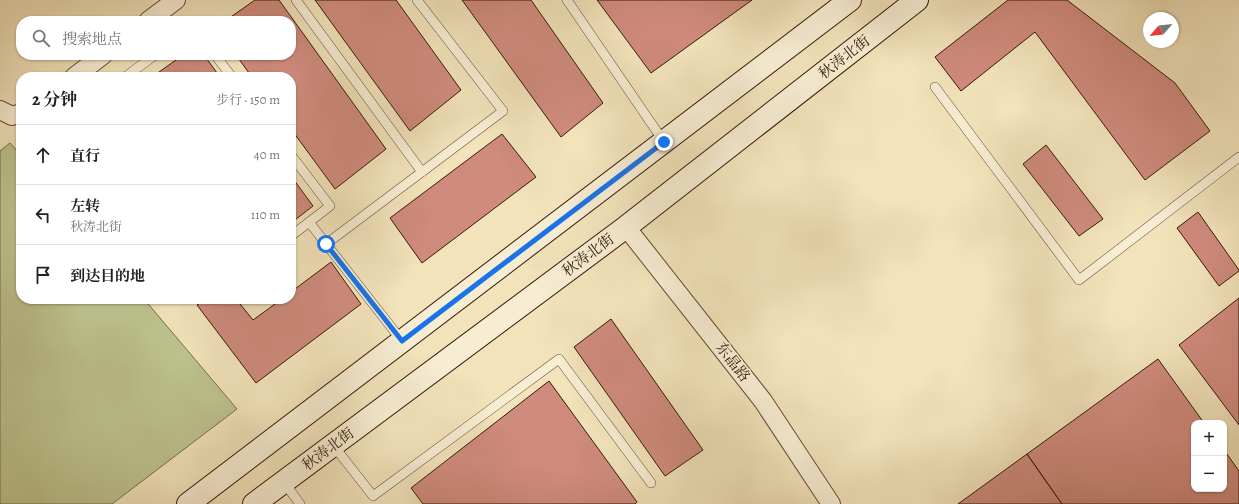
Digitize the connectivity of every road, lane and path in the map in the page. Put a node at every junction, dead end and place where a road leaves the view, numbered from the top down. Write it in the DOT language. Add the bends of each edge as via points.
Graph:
graph roads {
  1 [pos="176,0"];
  2 [pos="296,0"];
  3 [pos="417,0"];
  4 [pos="568,0"];
  5 [pos="850,0"];
  6 [pos="917,0"];
  7 [pos="155,16"];
  8 [pos="96,60"];
  9 [pos="148,60"];
  10 [pos="219,60"];
  11 [pos="81,72"];
  12 [pos="132,72"];
  13 [pos="228,72"];
  14 [pos="935,87"];
  15 [pos="0,110"];
  16 [pos="16,115"];
  17 [pos="664,142"];
  18 [pos="1239,157"];
  19 [pos="296,161"];
  20 [pos="422,172"];
  21 [pos="309,222"];
  22 [pos="626,227"];
  23 [pos="296,232"];
  24 [pos="326,244"];
  25 [pos="402,341"];
  26 [pos="333,445"];
  27 [pos="284,482"];
  28 [pos="651,483"];
  29 [pos="188,504"];
  30 [pos="254,504"];
  31 [pos="300,504"];
  32 [pos="831,504"];
  1 -- 7 [label="street"];
  2 -- 20 [label="lane"];
  3 -- 20 [label="lane" via="503,111"];
  4 -- 17 [label="lane"];
  5 -- 17 [label="main road"];
  6 -- 22 [label="main road, 秋涛北街"];
  8 -- 11 [label="street"];
  9 -- 12 [label="lane"];
  10 -- 13 [label="lane"];
  14 -- 18 [label="lane" via="1079,280"];
  15 -- 16 [label="street" via="12,116"];
  17 -- 25 [label="main road"];
  19 -- 21 [label="lane" via="330,206"];
  20 -- 24 [label="lane"];
  21 -- 23 [label="lane"];
  21 -- 24 [label="lane"];
  22 -- 26 [label="main road, 秋涛北街"];
  22 -- 32 [label="street, 东晶路" via="763,401"];
  24 -- 25 [label="lane"];
  25 -- 29 [label="main road"];
  26 -- 27 [label="main road, 秋涛北街"];
  26 -- 28 [label="lane" via="373,496 558,359"];
  27 -- 30 [label="main road, 秋涛北街"];
  27 -- 31 [label="lane"];
}
